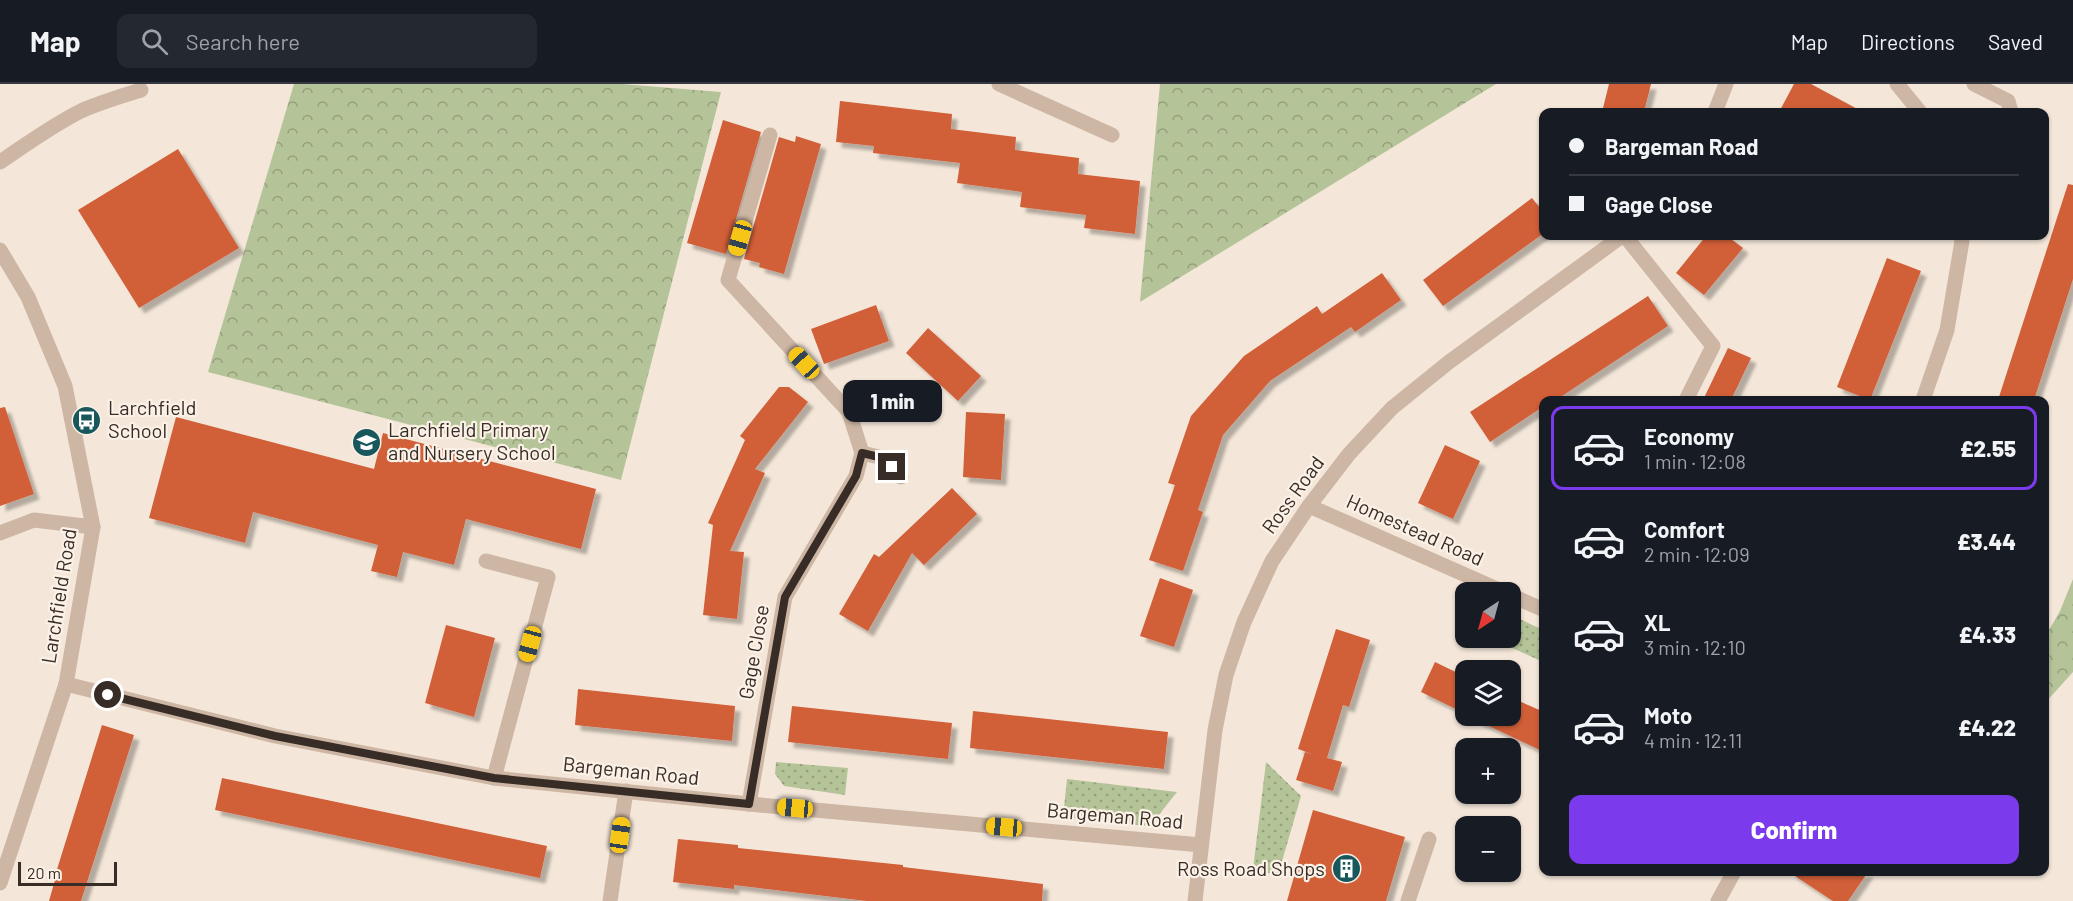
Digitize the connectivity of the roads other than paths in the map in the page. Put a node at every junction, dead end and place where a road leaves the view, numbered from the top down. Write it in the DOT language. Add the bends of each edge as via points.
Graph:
graph roads {
  1 [pos="999,84"];
  2 [pos="1726,84"];
  3 [pos="1896,84"];
  4 [pos="1974,84"];
  5 [pos="141,90"];
  6 [pos="1717,108"];
  7 [pos="1917,108"];
  8 [pos="2010,108"];
  9 [pos="770,135"];
  10 [pos="1112,135"];
  11 [pos="0,162"];
  12 [pos="1617,240"];
  13 [pos="1626,240"];
  14 [pos="1964,240"];
  15 [pos="0,250"];
  16 [pos="1688,396"];
  17 [pos="1924,396"];
  18 [pos="862,453"];
  19 [pos="901,477"];
  20 [pos="1310,506"];
  21 [pos="93,527"];
  22 [pos="0,533"];
  23 [pos="486,561"];
  24 [pos="1481,582"];
  25 [pos="1521,600"];
  26 [pos="1539,608"];
  27 [pos="66,684"];
  28 [pos="494,778"];
  29 [pos="626,791"];
  30 [pos="749,804"];
  31 [pos="1429,839"];
  32 [pos="1201,845"];
  33 [pos="1732,876"];
  34 [pos="0,883"];
  35 [pos="610,901"];
  36 [pos="1195,901"];
  37 [pos="1408,901"];
  38 [pos="1719,901"];
  1 -- 10 [label="street"];
  2 -- 6 [label="street"];
  3 -- 7 [label="street"];
  4 -- 8 [label="street" via="2008,101"];
  5 -- 11 [label="street" via="82,111"];
  9 -- 18 [label="street" via="728,280 849,412"];
  12 -- 20 [label="street, Ross Road" via="1392,408 1349,454"];
  13 -- 16 [label="street" via="1713,346"];
  14 -- 17 [label="street" via="1947,330"];
  15 -- 21 [label="street, Larchfield Road" via="28,297 64,386"];
  18 -- 19 [label="street" via="883,458"];
  18 -- 30 [label="street, Gage Close" via="856,476 785,597"];
  20 -- 24 [label="street, Homestead Road"];
  20 -- 32 [label="street, Ross Road" via="1272,561 1244,622 1226,675"];
  21 -- 22 [label="street" via="34,520"];
  21 -- 27 [label="street, Larchfield Road"];
  23 -- 28 [label="street" via="548,577"];
  25 -- 26 [label="street"];
  27 -- 28 [label="street, Bargeman Road" via="275,736"];
  27 -- 34 [label="street, Larchfield Road"];
  28 -- 29 [label="street, Bargeman Road"];
  29 -- 30 [label="street, Bargeman Road"];
  29 -- 35 [label="street"];
  30 -- 32 [label="street, Bargeman Road"];
  31 -- 37 [label="street"];
  32 -- 36 [label="street, Ross Road"];
  33 -- 38 [label="street"];
}
